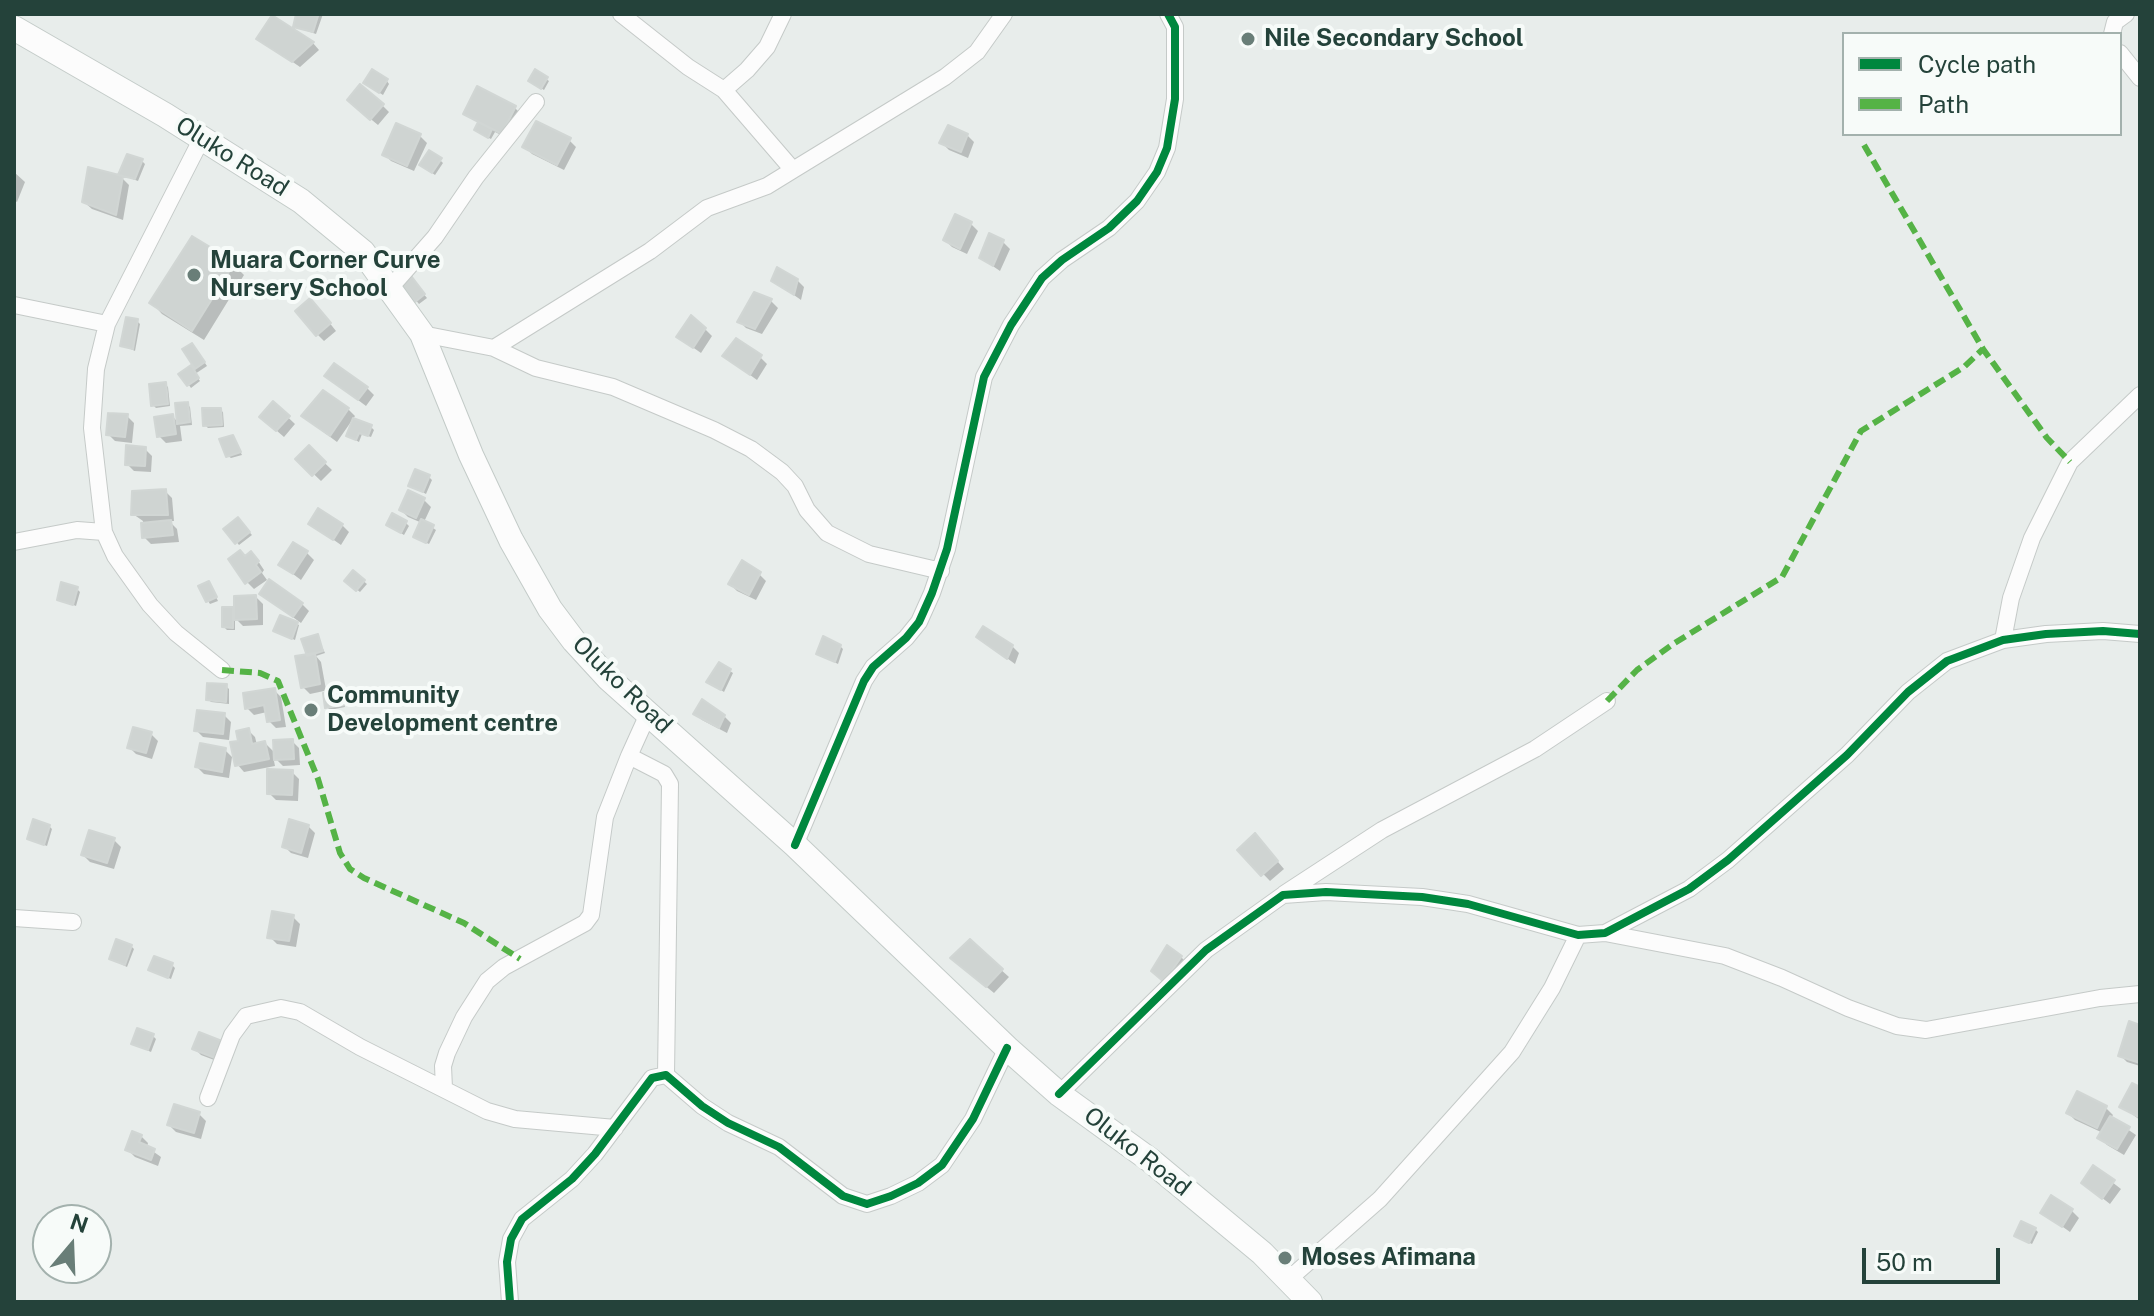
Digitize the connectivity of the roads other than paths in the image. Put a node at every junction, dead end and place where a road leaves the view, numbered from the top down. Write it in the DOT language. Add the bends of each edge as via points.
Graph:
graph roads {
  1 [pos="621,14"];
  2 [pos="783,14"];
  3 [pos="1004,14"];
  4 [pos="1168,14"];
  5 [pos="2126,14"];
  6 [pos="14,28"];
  7 [pos="2112,32"];
  8 [pos="2122,56"];
  9 [pos="2140,78"];
  10 [pos="724,90"];
  11 [pos="536,102"];
  12 [pos="202,138"];
  13 [pos="793,170"];
  14 [pos="390,288"];
  15 [pos="14,305"];
  16 [pos="107,324"];
  17 [pos="422,334"];
  18 [pos="494,348"];
  19 [pos="2140,395"];
  20 [pos="104,532"];
  21 [pos="14,542"];
  22 [pos="941,571"];
  23 [pos="2140,634"];
  24 [pos="2003,640"];
  25 [pos="222,670"];
  26 [pos="1607,701"];
  27 [pos="648,714"];
  28 [pos="629,756"];
  29 [pos="795,845"];
  30 [pos="1283,895"];
  31 [pos="14,918"];
  32 [pos="73,922"];
  33 [pos="1605,933"];
  34 [pos="1578,935"];
  35 [pos="2140,994"];
  36 [pos="1007,1048"];
  37 [pos="666,1075"];
  38 [pos="444,1088"];
  39 [pos="1059,1094"];
  40 [pos="208,1098"];
  41 [pos="615,1128"];
  42 [pos="1289,1279"];
  43 [pos="510,1302"];
  44 [pos="1310,1302"];
  1 -- 10 [label="street"];
  2 -- 10 [label="street" via="767,47"];
  3 -- 13 [label="street" via="977,52 945,77"];
  4 -- 22 [label="street" via="1175,27 1175,99 1167,148 1137,201 1042,278 1011,325 984,377"];
  5 -- 7 [label="street"];
  6 -- 12 [label="main road, Oluko Road"];
  8 -- 9 [label="street"];
  10 -- 13 [label="street"];
  11 -- 14 [label="street"];
  12 -- 14 [label="main road, Oluko Road" via="301,201 363,252"];
  12 -- 16 [label="street"];
  13 -- 18 [label="street" via="767,186 707,208 650,251"];
  14 -- 17 [label="main road, Oluko Road"];
  15 -- 16 [label="street"];
  16 -- 20 [label="street" via="96,369 92,428"];
  17 -- 18 [label="street"];
  17 -- 27 [label="main road, Oluko Road" via="471,455 550,609 599,669"];
  18 -- 22 [label="street" via="536,368 613,387 714,430 782,472 827,533 869,554"];
  19 -- 24 [label="street" via="2070,462 2032,538"];
  20 -- 21 [label="street" via="77,530"];
  20 -- 25 [label="street" via="150,605"];
  22 -- 29 [label="street" via="919,622 864,681"];
  23 -- 24 [label="street" via="2103,631"];
  24 -- 33 [label="street" via="1947,661 1728,860 1689,889"];
  26 -- 30 [label="street" via="1535,749 1382,830"];
  27 -- 28 [label="street"];
  27 -- 29 [label="main road, Oluko Road"];
  28 -- 37 [label="street" via="664,774 670,784"];
  28 -- 38 [label="street" via="605,817 591,915 487,981 447,1053"];
  29 -- 36 [label="main road, Oluko Road"];
  30 -- 34 [label="street" via="1422,897 1468,904"];
  30 -- 39 [label="street" via="1206,950"];
  31 -- 32 [label="street"];
  33 -- 34 [label="street"];
  33 -- 35 [label="street" via="1725,956 1860,1013 1926,1030"];
  34 -- 42 [label="street" via="1512,1052 1380,1199"];
  36 -- 37 [label="street" via="973,1119 942,1165 918,1183 867,1204 843,1196 779,1147 728,1123"];
  36 -- 39 [label="main road, Oluko Road"];
  37 -- 41 [label="street" via="652,1078"];
  38 -- 40 [label="street" via="300,1012 281,1008 246,1016 232,1035"];
  38 -- 41 [label="street" via="515,1119"];
  39 -- 42 [label="main road, Oluko Road" via="1150,1160"];
  41 -- 43 [label="street" via="572,1179 522,1219 507,1262"];
  42 -- 44 [label="main road, Oluko Road"];
}
